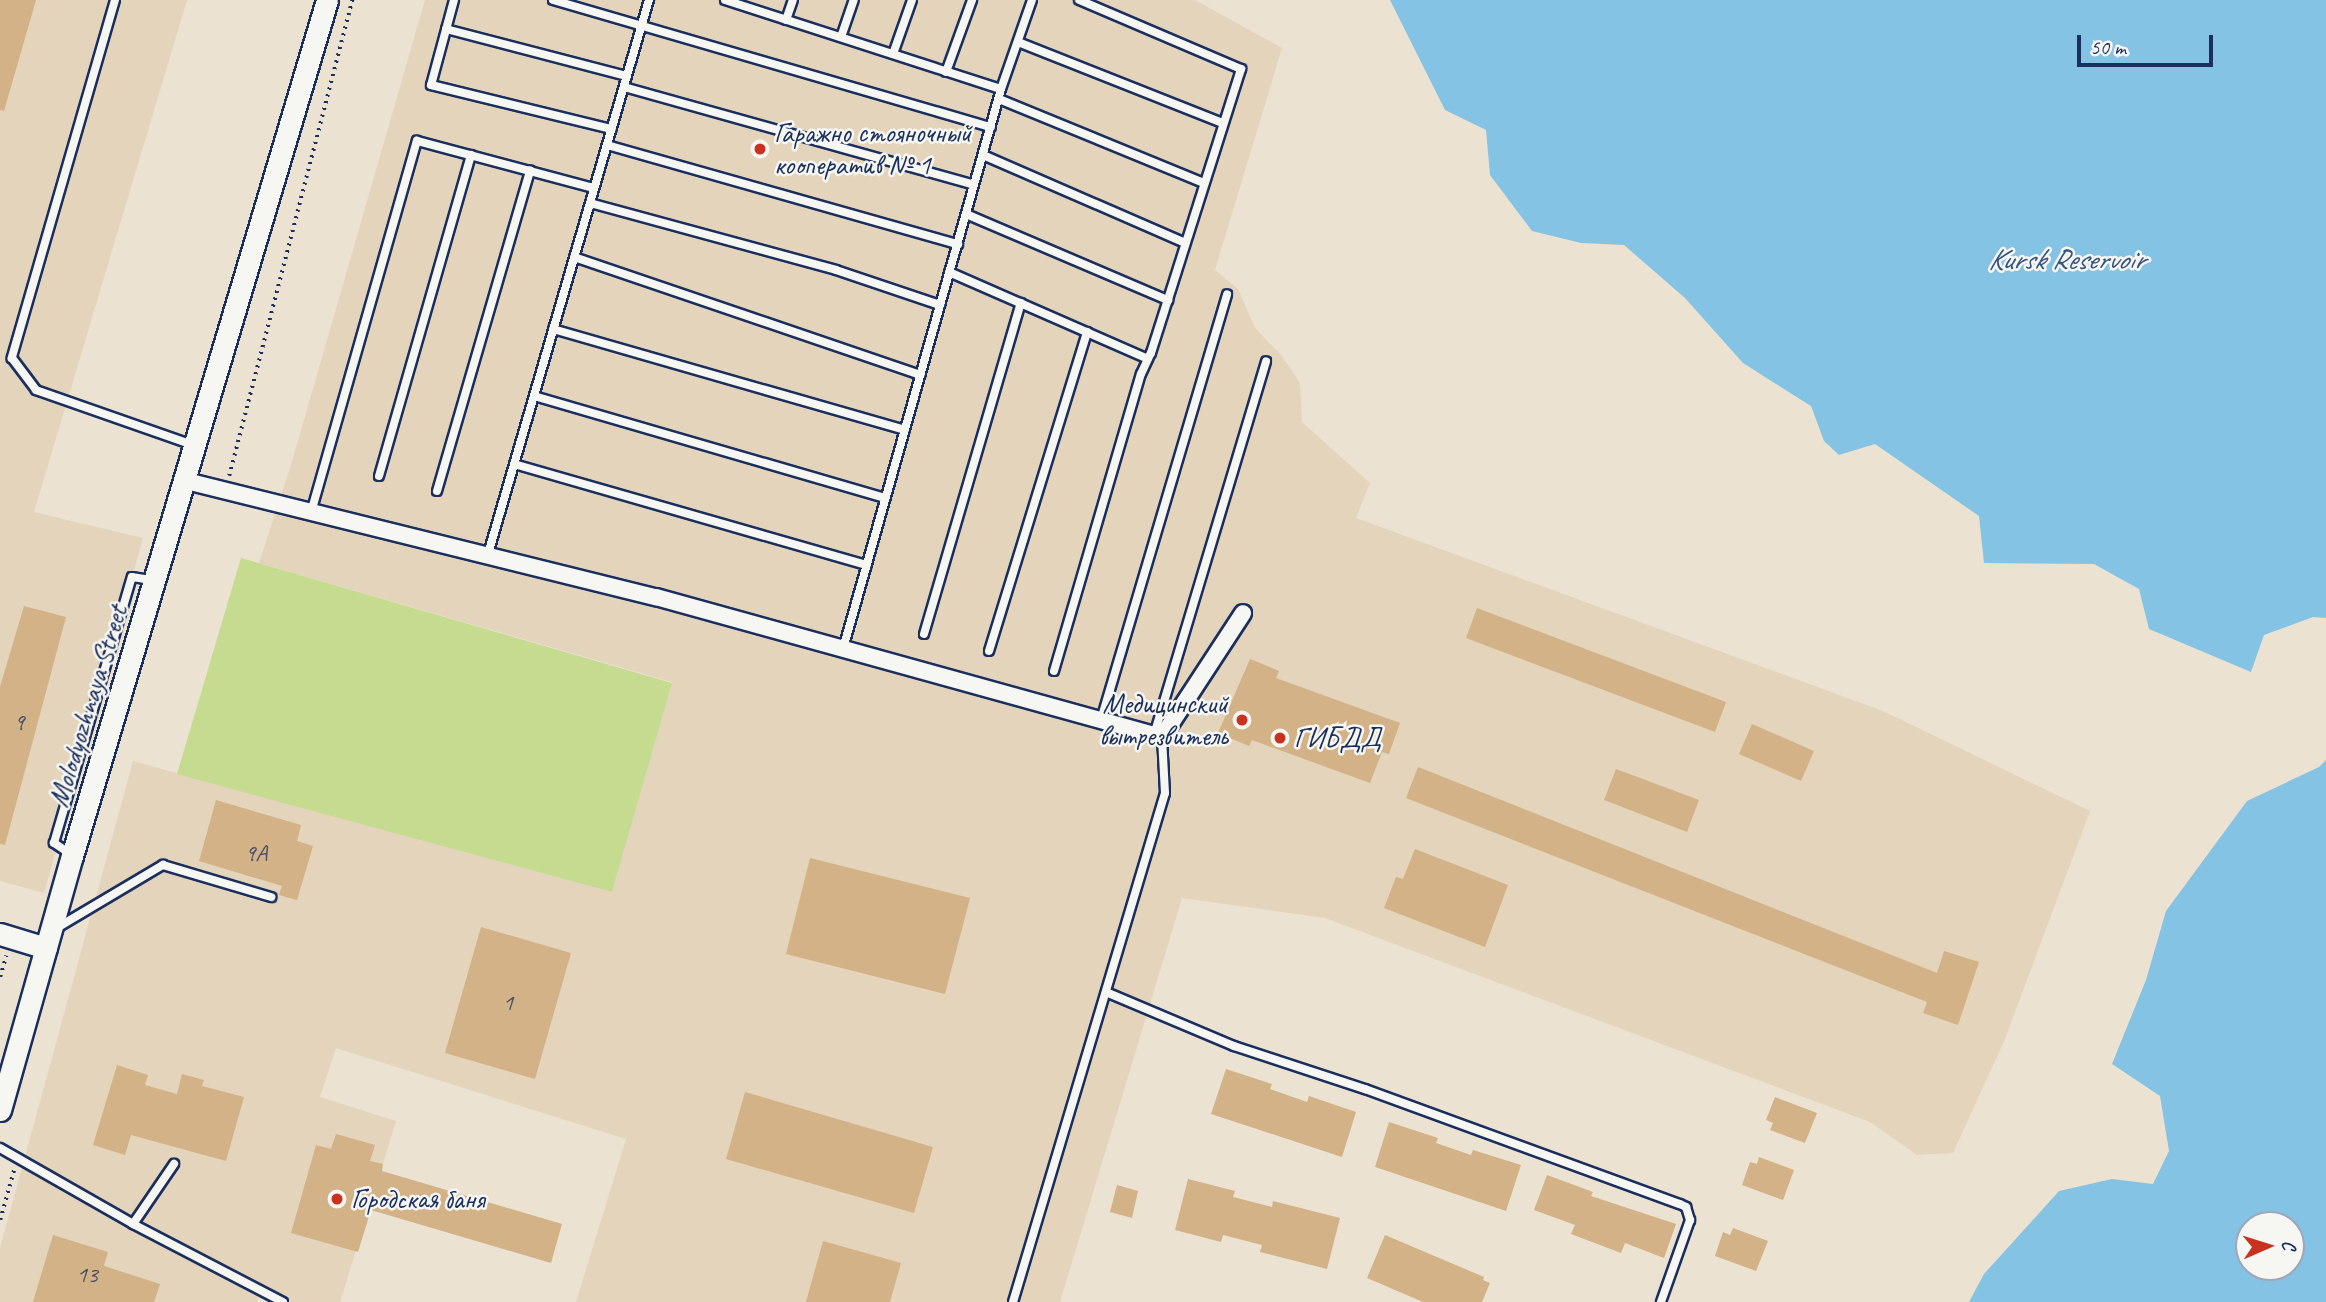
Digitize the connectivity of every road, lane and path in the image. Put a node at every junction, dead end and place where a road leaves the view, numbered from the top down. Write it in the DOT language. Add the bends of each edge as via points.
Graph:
graph roads {
  1 [pos="115,0"];
  2 [pos="327,0"];
  3 [pos="352,0"];
  4 [pos="454,0"];
  5 [pos="553,0"];
  6 [pos="649,0"];
  7 [pos="793,0"];
  8 [pos="854,0"];
  9 [pos="912,0"];
  10 [pos="972,0"];
  11 [pos="1032,0"];
  12 [pos="1079,0"];
  13 [pos="730,1"];
  14 [pos="786,20"];
  15 [pos="641,26"];
  16 [pos="446,29"];
  17 [pos="841,37"];
  18 [pos="1018,42"];
  19 [pos="893,54"];
  20 [pos="946,72"];
  21 [pos="627,76"];
  22 [pos="624,87"];
  23 [pos="1001,89"];
  24 [pos="999,99"];
  25 [pos="1223,123"];
  26 [pos="991,127"];
  27 [pos="612,129"];
  28 [pos="607,145"];
  29 [pos="471,155"];
  30 [pos="983,155"];
  31 [pos="530,170"];
  32 [pos="1205,183"];
  33 [pos="974,186"];
  34 [pos="594,188"];
  35 [pos="590,202"];
  36 [pos="966,214"];
  37 [pos="1185,243"];
  38 [pos="958,244"];
  39 [pos="574,257"];
  40 [pos="949,272"];
  41 [pos="1227,294"];
  42 [pos="1168,300"];
  43 [pos="1021,303"];
  44 [pos="940,304"];
  45 [pos="553,329"];
  46 [pos="1087,332"];
  47 [pos="1148,359"];
  48 [pos="1266,361"];
  49 [pos="920,375"];
  50 [pos="534,396"];
  51 [pos="905,430"];
  52 [pos="196,446"];
  53 [pos="514,464"];
  54 [pos="379,476"];
  55 [pos="186,481"];
  56 [pos="226,490"];
  57 [pos="437,491"];
  58 [pos="886,498"];
  59 [pos="312,509"];
  60 [pos="488,554"];
  61 [pos="867,565"];
  62 [pos="1243,613"];
  63 [pos="925,634"];
  64 [pos="843,649"];
  65 [pos="989,651"];
  66 [pos="1054,671"];
  67 [pos="1101,720"];
  68 [pos="1158,736"];
  69 [pos="271,897"];
  70 [pos="0,934"];
  71 [pos="48,940"];
  72 [pos="1106,992"];
  73 [pos="0,1110"];
  74 [pos="0,1148"];
  75 [pos="17,1158"];
  76 [pos="174,1164"];
  77 [pos="0,1220"];
  78 [pos="133,1224"];
  79 [pos="283,1302"];
  80 [pos="1013,1302"];
  81 [pos="1661,1302"];
  1 -- 52 [label="lane" via="12,358 36,390"];
  2 -- 52 [label="main road, Molodyozhnaya Street"];
  3 -- 56 [label="path"];
  4 -- 16 [label="lane"];
  5 -- 15 [label="lane"];
  6 -- 15 [label="lane"];
  7 -- 14 [label="lane"];
  8 -- 17 [label="lane"];
  9 -- 19 [label="lane"];
  10 -- 20 [label="lane"];
  11 -- 18 [label="lane"];
  12 -- 25 [label="lane" via="1241,69"];
  13 -- 14 [label="lane"];
  14 -- 17 [label="lane"];
  15 -- 21 [label="lane"];
  15 -- 26 [label="lane"];
  16 -- 21 [label="lane"];
  16 -- 27 [label="lane" via="430,85"];
  17 -- 19 [label="lane"];
  18 -- 23 [label="lane"];
  18 -- 25 [label="lane"];
  19 -- 20 [label="lane"];
  20 -- 23 [label="lane"];
  21 -- 22 [label="lane"];
  22 -- 27 [label="lane"];
  22 -- 33 [label="lane"];
  23 -- 24 [label="lane"];
  24 -- 26 [label="lane"];
  24 -- 32 [label="lane"];
  25 -- 32 [label="lane"];
  26 -- 30 [label="lane"];
  27 -- 28 [label="lane"];
  28 -- 34 [label="lane"];
  28 -- 38 [label="lane"];
  29 -- 31 [label="lane"];
  29 -- 54 [label="lane"];
  29 -- 59 [label="lane" via="417,141"];
  30 -- 33 [label="lane"];
  30 -- 37 [label="lane"];
  31 -- 34 [label="lane"];
  31 -- 57 [label="lane"];
  32 -- 37 [label="lane"];
  33 -- 36 [label="lane"];
  34 -- 35 [label="lane"];
  35 -- 39 [label="lane"];
  35 -- 44 [label="lane" via="836,270"];
  36 -- 38 [label="lane"];
  36 -- 42 [label="lane"];
  37 -- 42 [label="lane"];
  38 -- 40 [label="lane"];
  39 -- 45 [label="lane"];
  39 -- 49 [label="lane"];
  40 -- 43 [label="lane"];
  40 -- 44 [label="lane"];
  41 -- 67 [label="lane"];
  42 -- 47 [label="lane"];
  43 -- 46 [label="lane"];
  43 -- 63 [label="lane"];
  44 -- 49 [label="lane"];
  45 -- 50 [label="lane"];
  45 -- 51 [label="lane"];
  46 -- 47 [label="lane"];
  46 -- 65 [label="lane"];
  47 -- 66 [label="lane"];
  48 -- 68 [label="lane"];
  49 -- 51 [label="lane"];
  50 -- 53 [label="lane"];
  50 -- 58 [label="lane"];
  51 -- 58 [label="lane"];
  52 -- 55 [label="main road, Molodyozhnaya Street"];
  53 -- 60 [label="lane"];
  53 -- 61 [label="lane"];
  55 -- 56 [label="street"];
  55 -- 71 [label="main road, Molodyozhnaya Street"];
  56 -- 59 [label="street"];
  58 -- 61 [label="lane"];
  59 -- 60 [label="street"];
  60 -- 64 [label="street"];
  61 -- 64 [label="lane"];
  62 -- 68 [label="street"];
  64 -- 67 [label="street"];
  67 -- 68 [label="street"];
  68 -- 72 [label="lane" via="1165,793"];
  69 -- 71 [label="lane" via="163,865"];
  70 -- 71 [label="main road"];
  71 -- 73 [label="main road, Molodyozhnaya Street"];
  72 -- 80 [label="lane"];
  72 -- 81 [label="lane" via="1234,1046 1686,1207 1690,1220"];
  74 -- 75 [label="lane"];
  75 -- 77 [label="path"];
  75 -- 78 [label="lane"];
  76 -- 78 [label="lane"];
  78 -- 79 [label="lane"];
}
